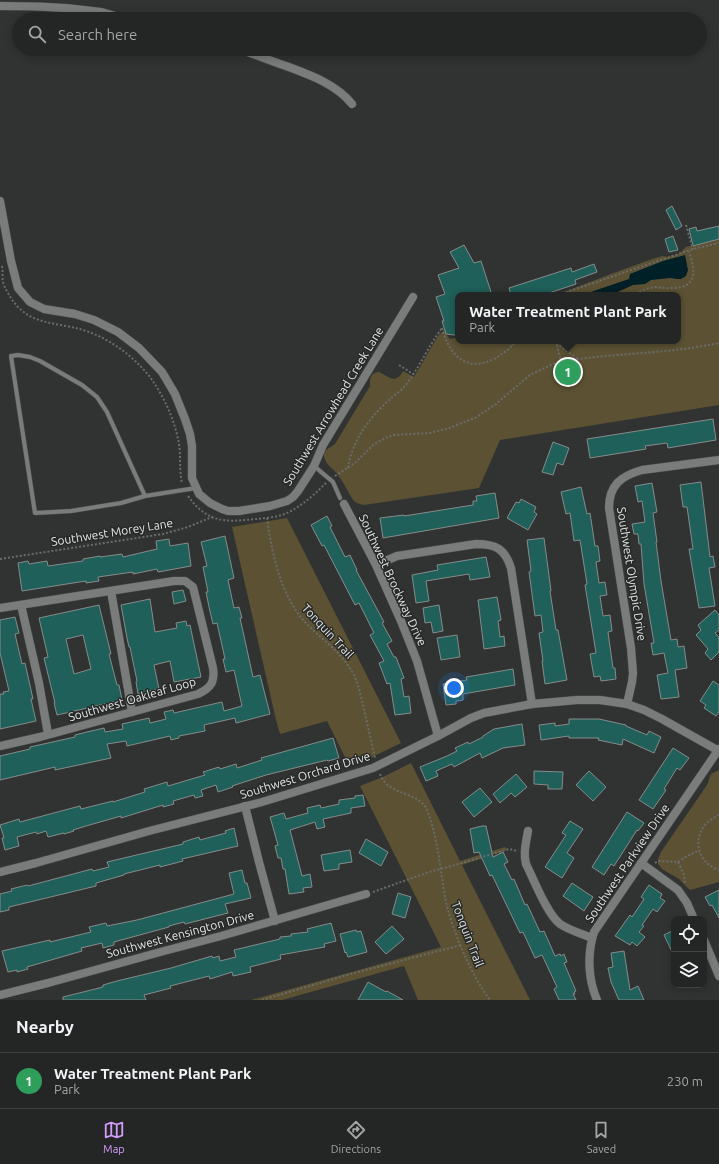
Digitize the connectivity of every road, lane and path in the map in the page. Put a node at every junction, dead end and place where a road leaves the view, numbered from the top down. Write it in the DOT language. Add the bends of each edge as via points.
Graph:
graph roads {
  1 [pos="0,6"];
  2 [pos="100,12"];
  3 [pos="259,56"];
  4 [pos="352,104"];
  5 [pos="0,201"];
  6 [pos="686,225"];
  7 [pos="719,243"];
  8 [pos="693,249"];
  9 [pos="689,251"];
  10 [pos="2,262"];
  11 [pos="567,292"];
  12 [pos="640,292"];
  13 [pos="413,297"];
  14 [pos="719,343"];
  15 [pos="557,345"];
  16 [pos="512,346"];
  17 [pos="578,359"];
  18 [pos="561,362"];
  19 [pos="400,365"];
  20 [pos="413,374"];
  21 [pos="719,462"];
  22 [pos="314,466"];
  23 [pos="348,468"];
  24 [pos="337,474"];
  25 [pos="196,488"];
  26 [pos="185,490"];
  27 [pos="145,496"];
  28 [pos="342,501"];
  29 [pos="222,509"];
  30 [pos="212,517"];
  31 [pos="267,518"];
  32 [pos="0,559"];
  33 [pos="376,565"];
  34 [pos="111,591"];
  35 [pos="21,605"];
  36 [pos="0,608"];
  37 [pos="532,704"];
  38 [pos="627,704"];
  39 [pos="132,712"];
  40 [pos="48,734"];
  41 [pos="438,736"];
  42 [pos="0,746"];
  43 [pos="719,750"];
  44 [pos="375,757"];
  45 [pos="381,776"];
  46 [pos="245,806"];
  47 [pos="719,815"];
  48 [pos="528,831"];
  49 [pos="698,851"];
  50 [pos="524,852"];
  51 [pos="678,862"];
  52 [pos="642,863"];
  53 [pos="442,869"];
  54 [pos="649,870"];
  55 [pos="719,870"];
  56 [pos="0,872"];
  57 [pos="366,894"];
  58 [pos="681,894"];
  59 [pos="692,916"];
  60 [pos="276,921"];
  61 [pos="592,938"];
  62 [pos="461,945"];
  63 [pos="707,947"];
  64 [pos="719,976"];
  65 [pos="0,995"];
  66 [pos="262,1000"];
  67 [pos="490,1000"];
  68 [pos="597,1000"];
  1 -- 2 [label="street"];
  3 -- 4 [label="street" via="313,76 332,86"];
  5 -- 25 [label="street" via="18,288 30,302 44,309 94,320 118,332 139,348 162,372 175,394 190,434 192,478"];
  6 -- 8 [label="path"];
  7 -- 8 [label="path"];
  8 -- 9 [label="path"];
  9 -- 11 [label="path"];
  9 -- 12 [label="path" via="694,271 690,282 677,288 654,287"];
  10 -- 26 [label="path" via="4,285 22,312 44,322 76,328 106,340 126,353 147,374 160,394 175,428 179,445 180,474"];
  13 -- 22 [label="street, Southwest Arrowhead Creek Lane" via="323,445"];
  14 -- 17 [label="path" via="667,351"];
  15 -- 17 [label="path"];
  15 -- 18 [label="path"];
  16 -- 20 [label="path" via="490,361 468,364 451,348 442,328"];
  17 -- 18 [label="path"];
  18 -- 23 [label="path" via="530,375 496,404 465,423 430,432 385,438"];
  19 -- 20 [label="path"];
  20 -- 23 [label="path" via="363,430 352,450"];
  21 -- 38 [label="street, Southwest Olympic Drive" via="631,473 622,478 611,492 609,508 632,661 632,682"];
  22 -- 28 [label="lane" via="333,482"];
  22 -- 29 [label="street, Southwest Arrowhead Creek Lane" via="298,491 287,501 239,511"];
  23 -- 24 [label="path"];
  25 -- 26 [label="lane"];
  25 -- 29 [label="street, Southwest Arrowhead Creek Lane" via="204,499"];
  26 -- 27 [label="lane"];
  26 -- 30 [label="path" via="197,507"];
  27 -- 27 [label="lane" via="78,510 36,513 12,356 30,357 40,361 82,385 97,397 107,412"];
  28 -- 33 [label="street, Southwest Brockway Drive"];
  29 -- 30 [label="path, Southwest Morey Lane" via="219,514"];
  30 -- 32 [label="path, Southwest Morey Lane" via="188,528 163,534"];
  31 -- 44 [label="path, Tonquin Trail" via="276,564 293,605 307,623 346,662 354,676 360,690"];
  33 -- 37 [label="street" via="397,556 476,544 492,545 503,553 511,568"];
  33 -- 41 [label="street, Southwest Brockway Drive" via="416,661"];
  34 -- 35 [label="street, Southwest Oakleaf Loop"];
  34 -- 39 [label="street"];
  34 -- 39 [label="street, Southwest Oakleaf Loop" via="174,580 185,581 193,587 213,668 212,683 206,690"];
  35 -- 36 [label="street, Southwest Oakleaf Loop"];
  35 -- 40 [label="street"];
  37 -- 38 [label="street, Southwest Orchard Drive" via="600,700"];
  37 -- 41 [label="street, Southwest Orchard Drive" via="484,713"];
  38 -- 43 [label="street, Southwest Orchard Drive" via="662,719"];
  39 -- 40 [label="street, Southwest Oakleaf Loop"];
  40 -- 42 [label="street, Southwest Oakleaf Loop"];
  41 -- 46 [label="street, Southwest Orchard Drive" via="373,768"];
  43 -- 52 [label="street, Southwest Parkview Drive"];
  45 -- 53 [label="path, Tonquin Trail" via="385,783 417,799 425,807"];
  46 -- 56 [label="street, Southwest Orchard Drive"];
  46 -- 60 [label="street"];
  47 -- 49 [label="path" via="702,829"];
  48 -- 50 [label="street"];
  49 -- 51 [label="path"];
  49 -- 55 [label="path" via="705,861"];
  50 -- 53 [label="path" via="509,849"];
  50 -- 61 [label="street" via="526,864 551,914 563,926"];
  51 -- 54 [label="path" via="658,861"];
  51 -- 58 [label="path" via="685,885"];
  52 -- 54 [label="street"];
  52 -- 61 [label="street, Southwest Parkview Drive"];
  53 -- 57 [label="path"];
  53 -- 62 [label="path, Tonquin Trail" via="447,903"];
  54 -- 58 [label="street"];
  57 -- 60 [label="street, Southwest Kensington Drive"];
  58 -- 59 [label="street"];
  60 -- 65 [label="street, Southwest Kensington Drive"];
  61 -- 68 [label="street, Southwest Parkview Drive" via="590,976"];
  62 -- 66 [label="path"];
  62 -- 67 [label="path, Tonquin Trail" via="476,978"];
  63 -- 64 [label="street"];
}
